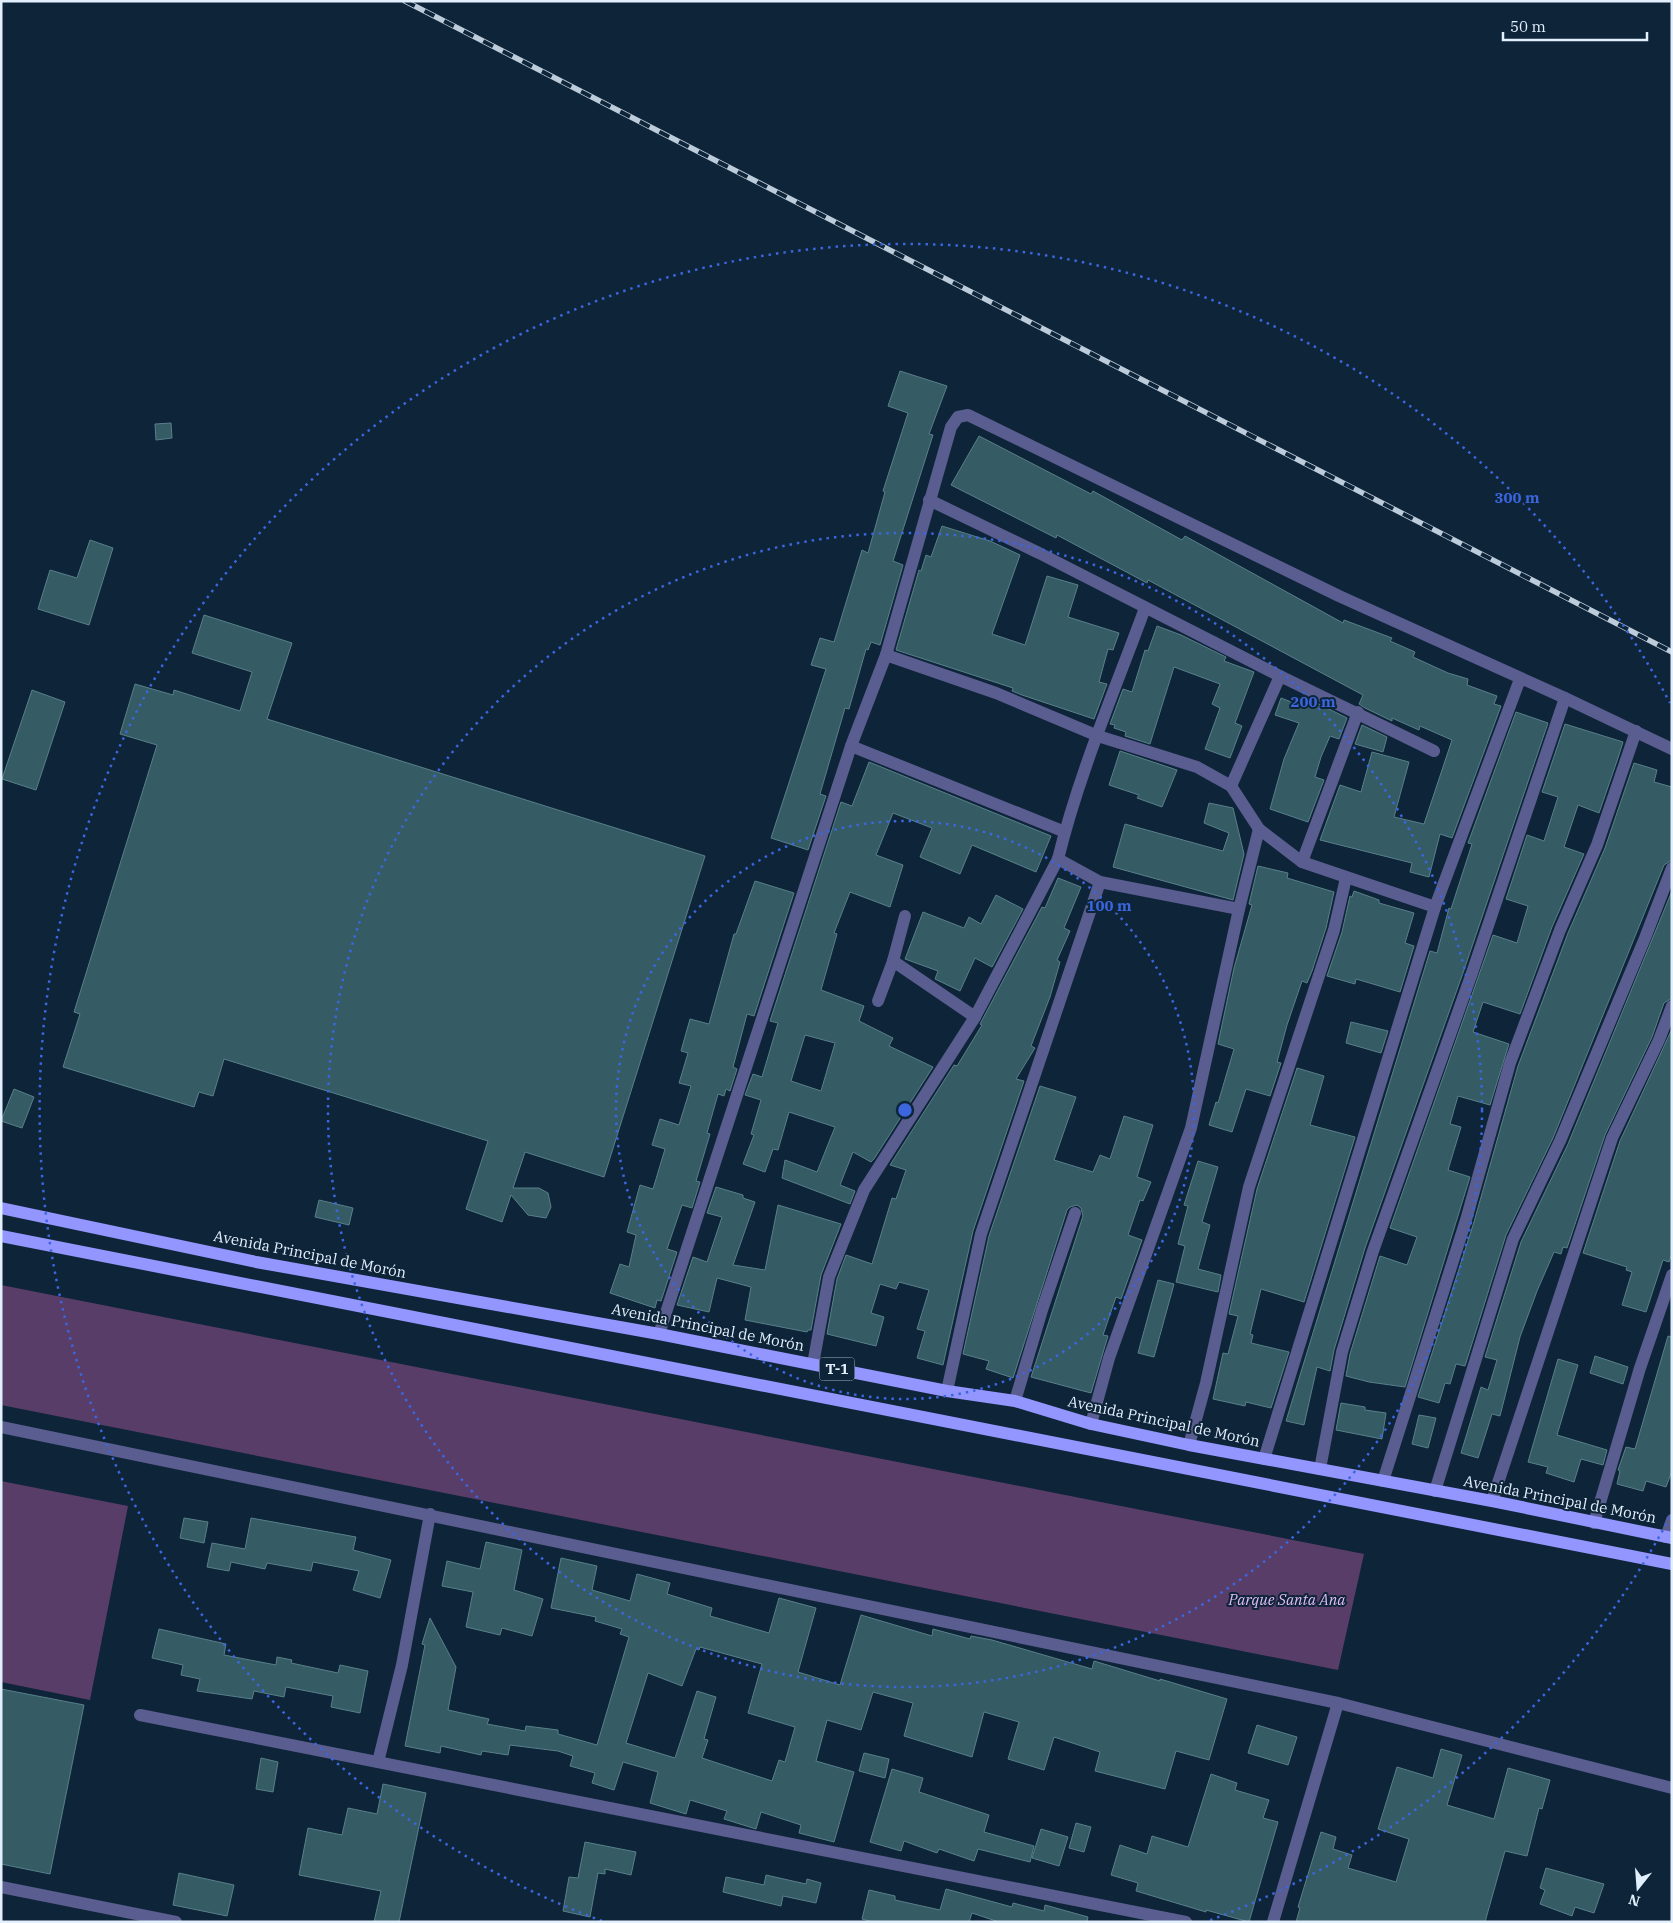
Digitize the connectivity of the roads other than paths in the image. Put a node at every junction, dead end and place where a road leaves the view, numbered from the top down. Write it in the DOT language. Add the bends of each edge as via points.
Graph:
graph roads {
  1 [pos="929,500"];
  2 [pos="1146,608"];
  3 [pos="886,655"];
  4 [pos="1280,676"];
  5 [pos="1520,678"];
  6 [pos="1565,698"];
  7 [pos="1358,712"];
  8 [pos="1636,731"];
  9 [pos="1098,736"];
  10 [pos="851,746"];
  11 [pos="1672,749"];
  12 [pos="1434,751"];
  13 [pos="1231,786"];
  14 [pos="1259,830"];
  15 [pos="1064,832"];
  16 [pos="1058,858"];
  17 [pos="1302,862"];
  18 [pos="1672,868"];
  19 [pos="1346,878"];
  20 [pos="1100,882"];
  21 [pos="1435,907"];
  22 [pos="1239,909"];
  23 [pos="905,916"];
  24 [pos="893,961"];
  25 [pos="878,1001"];
  26 [pos="1672,1006"];
  27 [pos="975,1017"];
  28 [pos="1,1208"];
  29 [pos="1076,1213"];
  30 [pos="1,1236"];
  31 [pos="1672,1275"];
  32 [pos="659,1334"];
  33 [pos="813,1364"];
  34 [pos="947,1391"];
  35 [pos="1015,1401"];
  36 [pos="1092,1424"];
  37 [pos="1,1427"];
  38 [pos="1188,1445"];
  39 [pos="1264,1459"];
  40 [pos="1320,1469"];
  41 [pos="1383,1481"];
  42 [pos="1435,1491"];
  43 [pos="1492,1501"];
  44 [pos="430,1514"];
  45 [pos="1672,1520"];
  46 [pos="1594,1523"];
  47 [pos="1669,1537"];
  48 [pos="1672,1564"];
  49 [pos="1338,1703"];
  50 [pos="140,1714"];
  51 [pos="378,1762"];
  52 [pos="1672,1788"];
  53 [pos="1,1887"];
  54 [pos="176,1922"];
  55 [pos="1186,1922"];
  56 [pos="1273,1922"];
  1 -- 2 [label="street"];
  1 -- 3 [label="street"];
  1 -- 5 [label="street" via="952,427 958,417 968,415 1338,596"];
  2 -- 4 [label="street"];
  2 -- 9 [label="street"];
  3 -- 9 [label="street" via="996,693"];
  3 -- 10 [label="street"];
  4 -- 7 [label="street"];
  4 -- 13 [label="street"];
  5 -- 6 [label="street"];
  5 -- 21 [label="street"];
  6 -- 8 [label="street"];
  6 -- 40 [label="street" via="1373,1251 1342,1352"];
  7 -- 12 [label="street"];
  7 -- 17 [label="street"];
  8 -- 11 [label="street"];
  8 -- 41 [label="street" via="1596,845 1510,1063 1466,1220"];
  9 -- 13 [label="street" via="1197,767"];
  9 -- 15 [label="street"];
  10 -- 15 [label="street"];
  10 -- 32 [label="street"];
  13 -- 14 [label="street"];
  14 -- 17 [label="street"];
  14 -- 22 [label="street"];
  15 -- 16 [label="street"];
  16 -- 20 [label="street"];
  16 -- 27 [label="street"];
  17 -- 19 [label="street"];
  18 -- 42 [label="street" via="1560,1141 1513,1239"];
  19 -- 21 [label="street"];
  19 -- 38 [label="street" via="1334,930 1249,1187 1206,1383"];
  20 -- 22 [label="street"];
  20 -- 34 [label="street" via="981,1234"];
  21 -- 39 [label="street"];
  22 -- 36 [label="street" via="1191,1128 1109,1358"];
  23 -- 24 [label="street"];
  24 -- 25 [label="street"];
  24 -- 27 [label="street"];
  26 -- 43 [label="street" via="1612,1138"];
  27 -- 33 [label="street" via="864,1190 829,1278"];
  28 -- 32 [label="main road, Avenida Principal de Morón / T-1" via="256,1262"];
  29 -- 35 [label="street"];
  30 -- 48 [label="main road, T-1"];
  31 -- 46 [label="street" via="1640,1368"];
  32 -- 33 [label="main road, Avenida Principal de Morón / T-1"];
  33 -- 34 [label="main road, Avenida Principal de Morón / T-1"];
  34 -- 35 [label="main road, Avenida Principal de Morón / T-1"];
  35 -- 36 [label="main road, Avenida Principal de Morón / T-1"];
  36 -- 38 [label="main road, Avenida Principal de Morón / T-1"];
  37 -- 44 [label="street"];
  38 -- 39 [label="main road, Avenida Principal de Morón / T-1"];
  39 -- 40 [label="main road, Avenida Principal de Morón / T-1"];
  40 -- 41 [label="main road, Avenida Principal de Morón / T-1"];
  41 -- 42 [label="main road, Avenida Principal de Morón / T-1"];
  42 -- 43 [label="main road, Avenida Principal de Morón / T-1"];
  43 -- 46 [label="main road, Avenida Principal de Morón / T-1"];
  44 -- 49 [label="street"];
  44 -- 51 [label="street" via="402,1665"];
  45 -- 47 [label="street"];
  46 -- 47 [label="main road, Avenida Principal de Morón / T-1"];
  49 -- 52 [label="street"];
  49 -- 56 [label="street"];
  50 -- 51 [label="street"];
  51 -- 55 [label="street"];
  53 -- 54 [label="street"];
}
